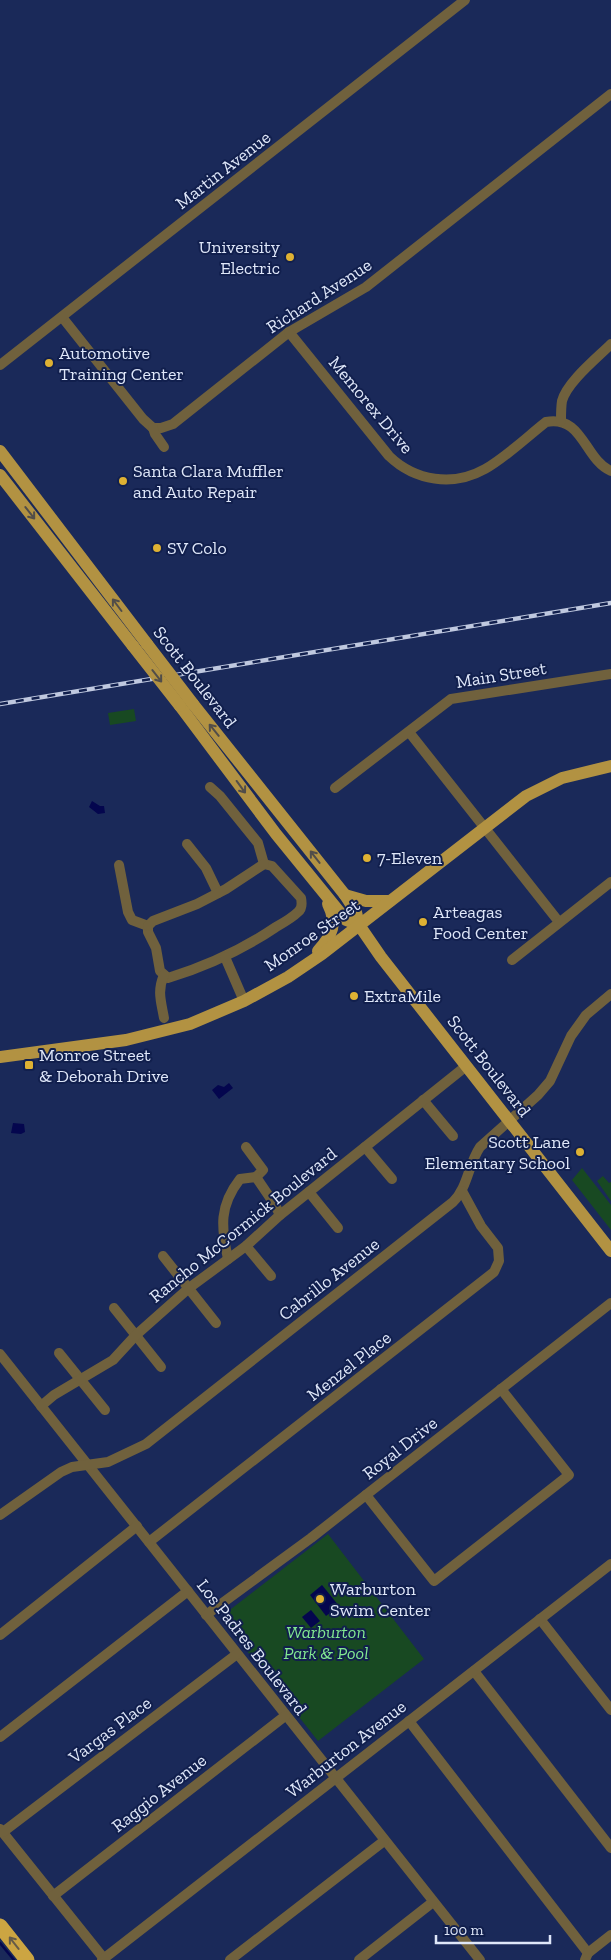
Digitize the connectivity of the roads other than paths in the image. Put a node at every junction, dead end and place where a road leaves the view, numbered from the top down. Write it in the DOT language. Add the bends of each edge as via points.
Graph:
graph roads {
  1 [pos="465,0"];
  2 [pos="611,94"];
  3 [pos="62,317"];
  4 [pos="289,332"];
  5 [pos="611,344"];
  6 [pos="0,365"];
  7 [pos="561,421"];
  8 [pos="153,428"];
  9 [pos="164,447"];
  10 [pos="0,451"];
  11 [pos="611,471"];
  12 [pos="0,475"];
  13 [pos="611,674"];
  14 [pos="409,732"];
  15 [pos="611,766"];
  16 [pos="210,787"];
  17 [pos="335,788"];
  18 [pos="483,828"];
  19 [pos="187,844"];
  20 [pos="264,864"];
  21 [pos="119,865"];
  22 [pos="611,882"];
  23 [pos="319,887"];
  24 [pos="218,893"];
  25 [pos="345,895"];
  26 [pos="390,901"];
  27 [pos="559,922"];
  28 [pos="359,925"];
  29 [pos="148,926"];
  30 [pos="225,957"];
  31 [pos="512,960"];
  32 [pos="307,964"];
  33 [pos="164,975"];
  34 [pos="611,994"];
  35 [pos="244,1001"];
  36 [pos="164,1018"];
  37 [pos="0,1057"];
  38 [pos="465,1067"];
  39 [pos="423,1100"];
  40 [pos="509,1121"];
  41 [pos="453,1136"];
  42 [pos="246,1147"];
  43 [pos="365,1147"];
  44 [pos="256,1177"];
  45 [pos="392,1179"];
  46 [pos="462,1191"];
  47 [pos="309,1192"];
  48 [pos="280,1215"];
  49 [pos="338,1228"];
  50 [pos="246,1246"];
  51 [pos="611,1251"];
  52 [pos="163,1256"];
  53 [pos="228,1259"];
  54 [pos="271,1276"];
  55 [pos="189,1288"];
  56 [pos="611,1303"];
  57 [pos="114,1308"];
  58 [pos="216,1322"];
  59 [pos="136,1335"];
  60 [pos="59,1353"];
  61 [pos="0,1354"];
  62 [pos="161,1367"];
  63 [pos="80,1380"];
  64 [pos="501,1389"];
  65 [pos="41,1406"];
  66 [pos="105,1410"];
  67 [pos="87,1466"];
  68 [pos="366,1495"];
  69 [pos="2,1509"];
  70 [pos="137,1526"];
  71 [pos="149,1542"];
  72 [pos="609,1570"];
  73 [pos="188,1591"];
  74 [pos="206,1616"];
  75 [pos="540,1619"];
  76 [pos="0,1634"];
  77 [pos="237,1654"];
  78 [pos="474,1670"];
  79 [pos="611,1710"];
  80 [pos="285,1716"];
  81 [pos="409,1722"];
  82 [pos="0,1737"];
  83 [pos="335,1779"];
  84 [pos="1,1830"];
  85 [pos="384,1841"];
  86 [pos="611,1848"];
  87 [pos="53,1896"];
  88 [pos="433,1902"];
  89 [pos="0,1926"];
  90 [pos="611,1935"];
  91 [pos="586,1956"];
  92 [pos="27,1960"];
  93 [pos="103,1960"];
  94 [pos="230,1960"];
  95 [pos="359,1960"];
  96 [pos="480,1960"];
  1 -- 3 [label="street, Martin Avenue"];
  2 -- 4 [label="street, Richard Avenue" via="366,287"];
  3 -- 6 [label="street, Martin Avenue"];
  3 -- 8 [label="street"];
  4 -- 7 [label="street, Memorex Drive" via="398,466 419,475 451,480 473,475 546,422"];
  4 -- 8 [label="street, Richard Avenue" via="173,424"];
  5 -- 7 [label="street" via="565,393"];
  7 -- 11 [label="street" via="574,428 598,460"];
  8 -- 9 [label="street"];
  25 -- 10 [label="main road, Scott Boulevard, one-way, bridge" via="193,704"];
  12 -- 23 [label="main road, Scott Boulevard, one-way, bridge"];
  13 -- 14 [label="street, Main Street" via="451,699"];
  14 -- 17 [label="street, Main Street"];
  14 -- 18 [label="street"];
  15 -- 18 [label="main road, Monroe Street" via="584,771 542,786"];
  16 -- 20 [label="street" via="258,843"];
  18 -- 26 [label="main road, Monroe Street"];
  18 -- 27 [label="street"];
  19 -- 24 [label="street" via="206,868"];
  20 -- 24 [label="street"];
  20 -- 30 [label="street" via="272,866 301,898 299,912"];
  21 -- 29 [label="street" via="128,912 132,920"];
  22 -- 27 [label="street"];
  23 -- 28 [label="main road, Scott Boulevard" via="346,920"];
  23 -- 32 [label="main road" via="332,913 334,925 329,938"];
  24 -- 29 [label="street"];
  25 -- 26 [label="main road" via="366,901"];
  25 -- 28 [label="main road, Scott Boulevard" via="356,912"];
  26 -- 28 [label="main road, Monroe Street"];
  27 -- 31 [label="street"];
  28 -- 32 [label="main road, Monroe Street"];
  28 -- 38 [label="main road, Scott Boulevard"];
  29 -- 33 [label="street" via="160,971"];
  30 -- 33 [label="street" via="168,978"];
  30 -- 35 [label="street"];
  32 -- 35 [label="main road, Monroe Street"];
  33 -- 36 [label="street" via="159,991"];
  34 -- 40 [label="street, Cabrillo Avenue" via="586,1015 571,1036 550,1081"];
  35 -- 37 [label="main road, Monroe Street" via="190,1024 126,1040"];
  38 -- 39 [label="street, Rancho McCormick Boulevard"];
  38 -- 40 [label="main road, Scott Boulevard"];
  39 -- 41 [label="street"];
  39 -- 43 [label="street, Rancho McCormick Boulevard"];
  40 -- 46 [label="street, Cabrillo Avenue" via="480,1147"];
  40 -- 51 [label="main road, Scott Boulevard"];
  42 -- 44 [label="street" via="263,1170"];
  43 -- 45 [label="street"];
  43 -- 47 [label="street, Rancho McCormick Boulevard"];
  44 -- 48 [label="street"];
  44 -- 53 [label="street" via="240,1179 230,1192 224,1209 222,1233"];
  46 -- 67 [label="street, Cabrillo Avenue" via="446,1208 146,1444 108,1462"];
  46 -- 71 [label="street, Menzel Place" via="481,1226 498,1248 499,1261 494,1272"];
  47 -- 48 [label="street, Rancho McCormick Boulevard"];
  47 -- 49 [label="street"];
  48 -- 50 [label="street, Rancho McCormick Boulevard"];
  50 -- 53 [label="street, Rancho McCormick Boulevard"];
  50 -- 54 [label="street"];
  52 -- 55 [label="street"];
  53 -- 55 [label="street, Rancho McCormick Boulevard"];
  55 -- 58 [label="street"];
  55 -- 59 [label="street, Rancho McCormick Boulevard"];
  56 -- 64 [label="street, Royal Drive"];
  57 -- 59 [label="street"];
  59 -- 62 [label="street"];
  59 -- 63 [label="street, Rancho McCormick Boulevard" via="113,1360"];
  60 -- 63 [label="street"];
  61 -- 65 [label="street, Los Padres Boulevard"];
  63 -- 65 [label="street, Rancho McCormick Boulevard"];
  63 -- 66 [label="street"];
  64 -- 68 [label="street, Royal Drive"];
  64 -- 68 [label="street" via="569,1475 434,1581"];
  65 -- 67 [label="street, Los Padres Boulevard"];
  67 -- 69 [label="street, Cabrillo Avenue" via="60,1472"];
  67 -- 70 [label="street, Los Padres Boulevard"];
  68 -- 74 [label="street, Royal Drive"];
  70 -- 71 [label="street, Los Padres Boulevard"];
  70 -- 76 [label="street"];
  71 -- 73 [label="street, Los Padres Boulevard"];
  72 -- 75 [label="street, Warburton Avenue"];
  73 -- 74 [label="street, Los Padres Boulevard"];
  73 -- 82 [label="street"];
  74 -- 77 [label="street, Los Padres Boulevard"];
  75 -- 78 [label="street, Warburton Avenue"];
  75 -- 79 [label="street"];
  77 -- 80 [label="street, Los Padres Boulevard"];
  77 -- 84 [label="street, Vargas Place"];
  78 -- 81 [label="street, Warburton Avenue"];
  78 -- 86 [label="street"];
  80 -- 83 [label="street, Los Padres Boulevard"];
  80 -- 87 [label="street, Raggio Avenue"];
  81 -- 83 [label="street, Warburton Avenue"];
  81 -- 91 [label="street"];
  83 -- 85 [label="street, Los Padres Boulevard"];
  83 -- 93 [label="street, Warburton Avenue"];
  84 -- 87 [label="street"];
  85 -- 88 [label="street, Los Padres Boulevard"];
  85 -- 94 [label="street"];
  87 -- 93 [label="street"];
  88 -- 95 [label="street"];
  88 -- 96 [label="street, Los Padres Boulevard"];
  92 -- 89 [label="highway, one-way"];
  90 -- 91 [label="street"];
}
